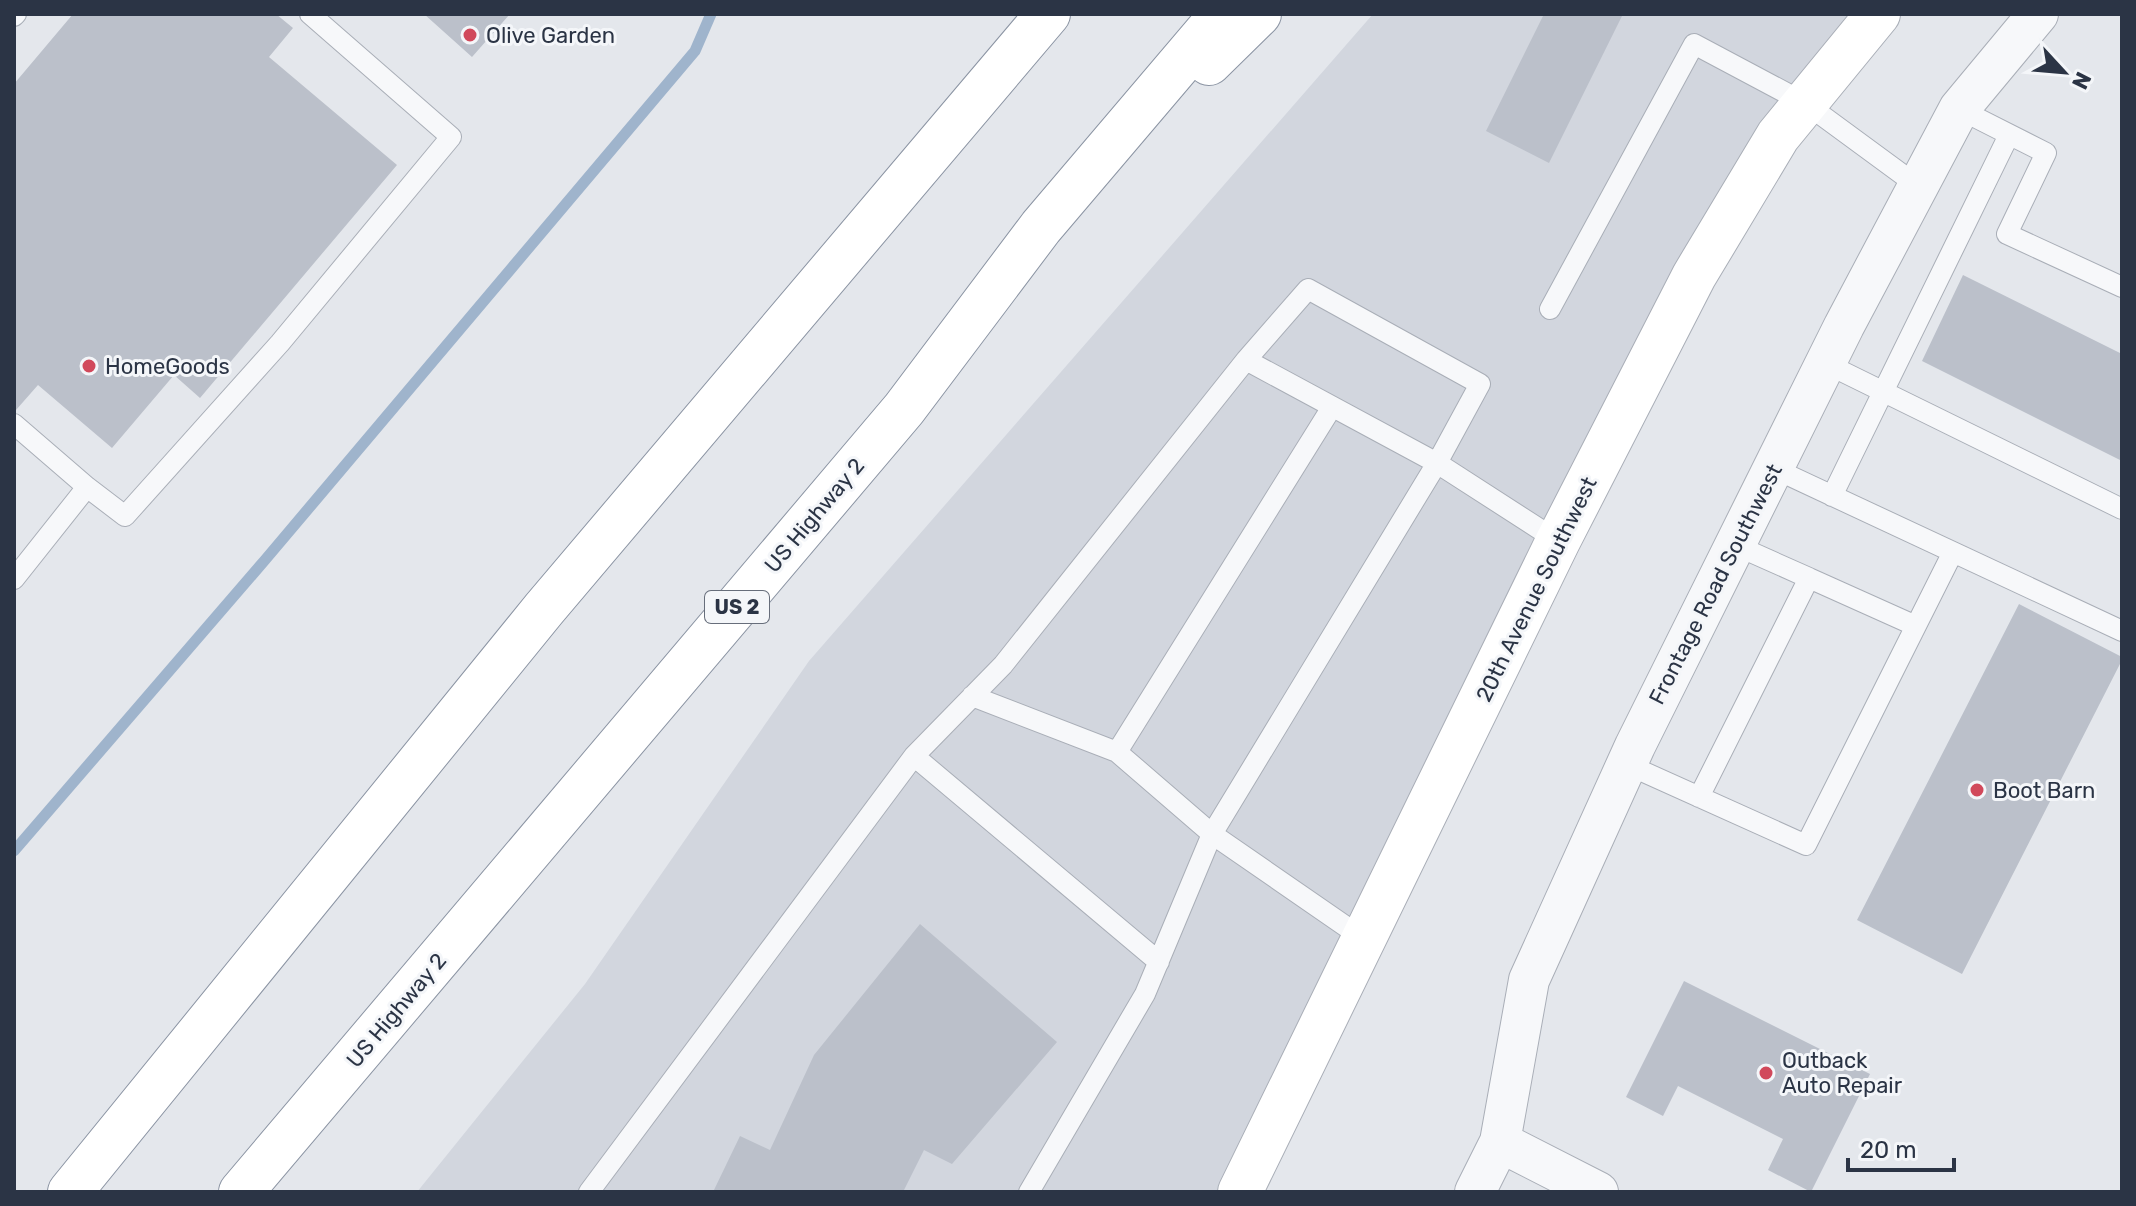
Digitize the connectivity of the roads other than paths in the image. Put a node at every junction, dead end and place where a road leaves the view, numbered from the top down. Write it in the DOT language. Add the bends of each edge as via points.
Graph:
graph roads {
  1 [pos="310,14"];
  2 [pos="1048,14"];
  3 [pos="1222,14"];
  4 [pos="1259,14"];
  5 [pos="1878,14"];
  6 [pos="2038,14"];
  7 [pos="1805,103"];
  8 [pos="1959,109"];
  9 [pos="2009,135"];
  10 [pos="1918,186"];
  11 [pos="1041,227"];
  12 [pos="2122,287"];
  13 [pos="1550,309"];
  14 [pos="1246,360"];
  15 [pos="1827,364"];
  16 [pos="1884,392"];
  17 [pos="1332,407"];
  18 [pos="14,424"];
  19 [pos="1437,463"];
  20 [pos="1773,468"];
  21 [pos="87,487"];
  22 [pos="1832,496"];
  23 [pos="2122,509"];
  24 [pos="1558,541"];
  25 [pos="1735,545"];
  26 [pos="1953,552"];
  27 [pos="1809,578"];
  28 [pos="14,579"];
  29 [pos="1916,626"];
  30 [pos="2122,631"];
  31 [pos="972,696"];
  32 [pos="1117,752"];
  33 [pos="914,756"];
  34 [pos="1626,764"];
  35 [pos="1699,797"];
  36 [pos="1212,834"];
  37 [pos="1364,939"];
  38 [pos="1159,962"];
  39 [pos="1500,1142"];
  40 [pos="70,1192"];
  41 [pos="241,1192"];
  42 [pos="589,1192"];
  43 [pos="1029,1192"];
  44 [pos="1240,1192"];
  45 [pos="1475,1192"];
  46 [pos="1598,1192"];
  1 -- 21 [label="lane" via="451,137 280,343 125,516"];
  2 -- 40 [label="main road" via="544,609"];
  3 -- 11 [label="main road, US Highway 2 / US 2"];
  4 -- 11 [label="main road"];
  5 -- 7 [label="main road, 20th Avenue Southwest"];
  6 -- 8 [label="street, Frontage Road Southwest"];
  7 -- 10 [label="lane"];
  7 -- 13 [label="lane" via="1694,44"];
  7 -- 24 [label="main road, 20th Avenue Southwest" via="1778,136 1694,276"];
  8 -- 9 [label="lane"];
  8 -- 10 [label="street, Frontage Road Southwest"];
  9 -- 12 [label="lane" via="2046,153 2007,234"];
  9 -- 16 [label="lane"];
  10 -- 15 [label="street, Frontage Road Southwest"];
  11 -- 41 [label="main road, US Highway 2 / US 2" via="904,409"];
  14 -- 17 [label="lane"];
  14 -- 19 [label="lane" via="1308,289 1480,384"];
  14 -- 31 [label="lane" via="1003,665"];
  15 -- 16 [label="lane"];
  15 -- 20 [label="street, Frontage Road Southwest"];
  16 -- 22 [label="lane"];
  16 -- 23 [label="lane"];
  17 -- 19 [label="lane"];
  17 -- 32 [label="lane"];
  18 -- 21 [label="lane"];
  19 -- 24 [label="lane"];
  19 -- 36 [label="lane"];
  20 -- 22 [label="lane"];
  20 -- 25 [label="street, Frontage Road Southwest"];
  21 -- 28 [label="lane"];
  22 -- 26 [label="lane"];
  24 -- 37 [label="main road, 20th Avenue Southwest"];
  25 -- 27 [label="lane"];
  25 -- 34 [label="street, Frontage Road Southwest"];
  26 -- 29 [label="lane"];
  26 -- 30 [label="lane"];
  27 -- 29 [label="lane"];
  27 -- 35 [label="lane"];
  29 -- 35 [label="lane" via="1806,845"];
  31 -- 32 [label="lane"];
  31 -- 33 [label="lane"];
  32 -- 36 [label="lane"];
  33 -- 38 [label="lane"];
  33 -- 42 [label="lane"];
  34 -- 35 [label="lane"];
  34 -- 39 [label="street, Frontage Road Southwest" via="1529,980"];
  36 -- 37 [label="lane"];
  36 -- 38 [label="lane"];
  37 -- 44 [label="main road, 20th Avenue Southwest"];
  38 -- 43 [label="lane"];
  39 -- 45 [label="street, Frontage Road Southwest"];
  39 -- 46 [label="street"];
}
